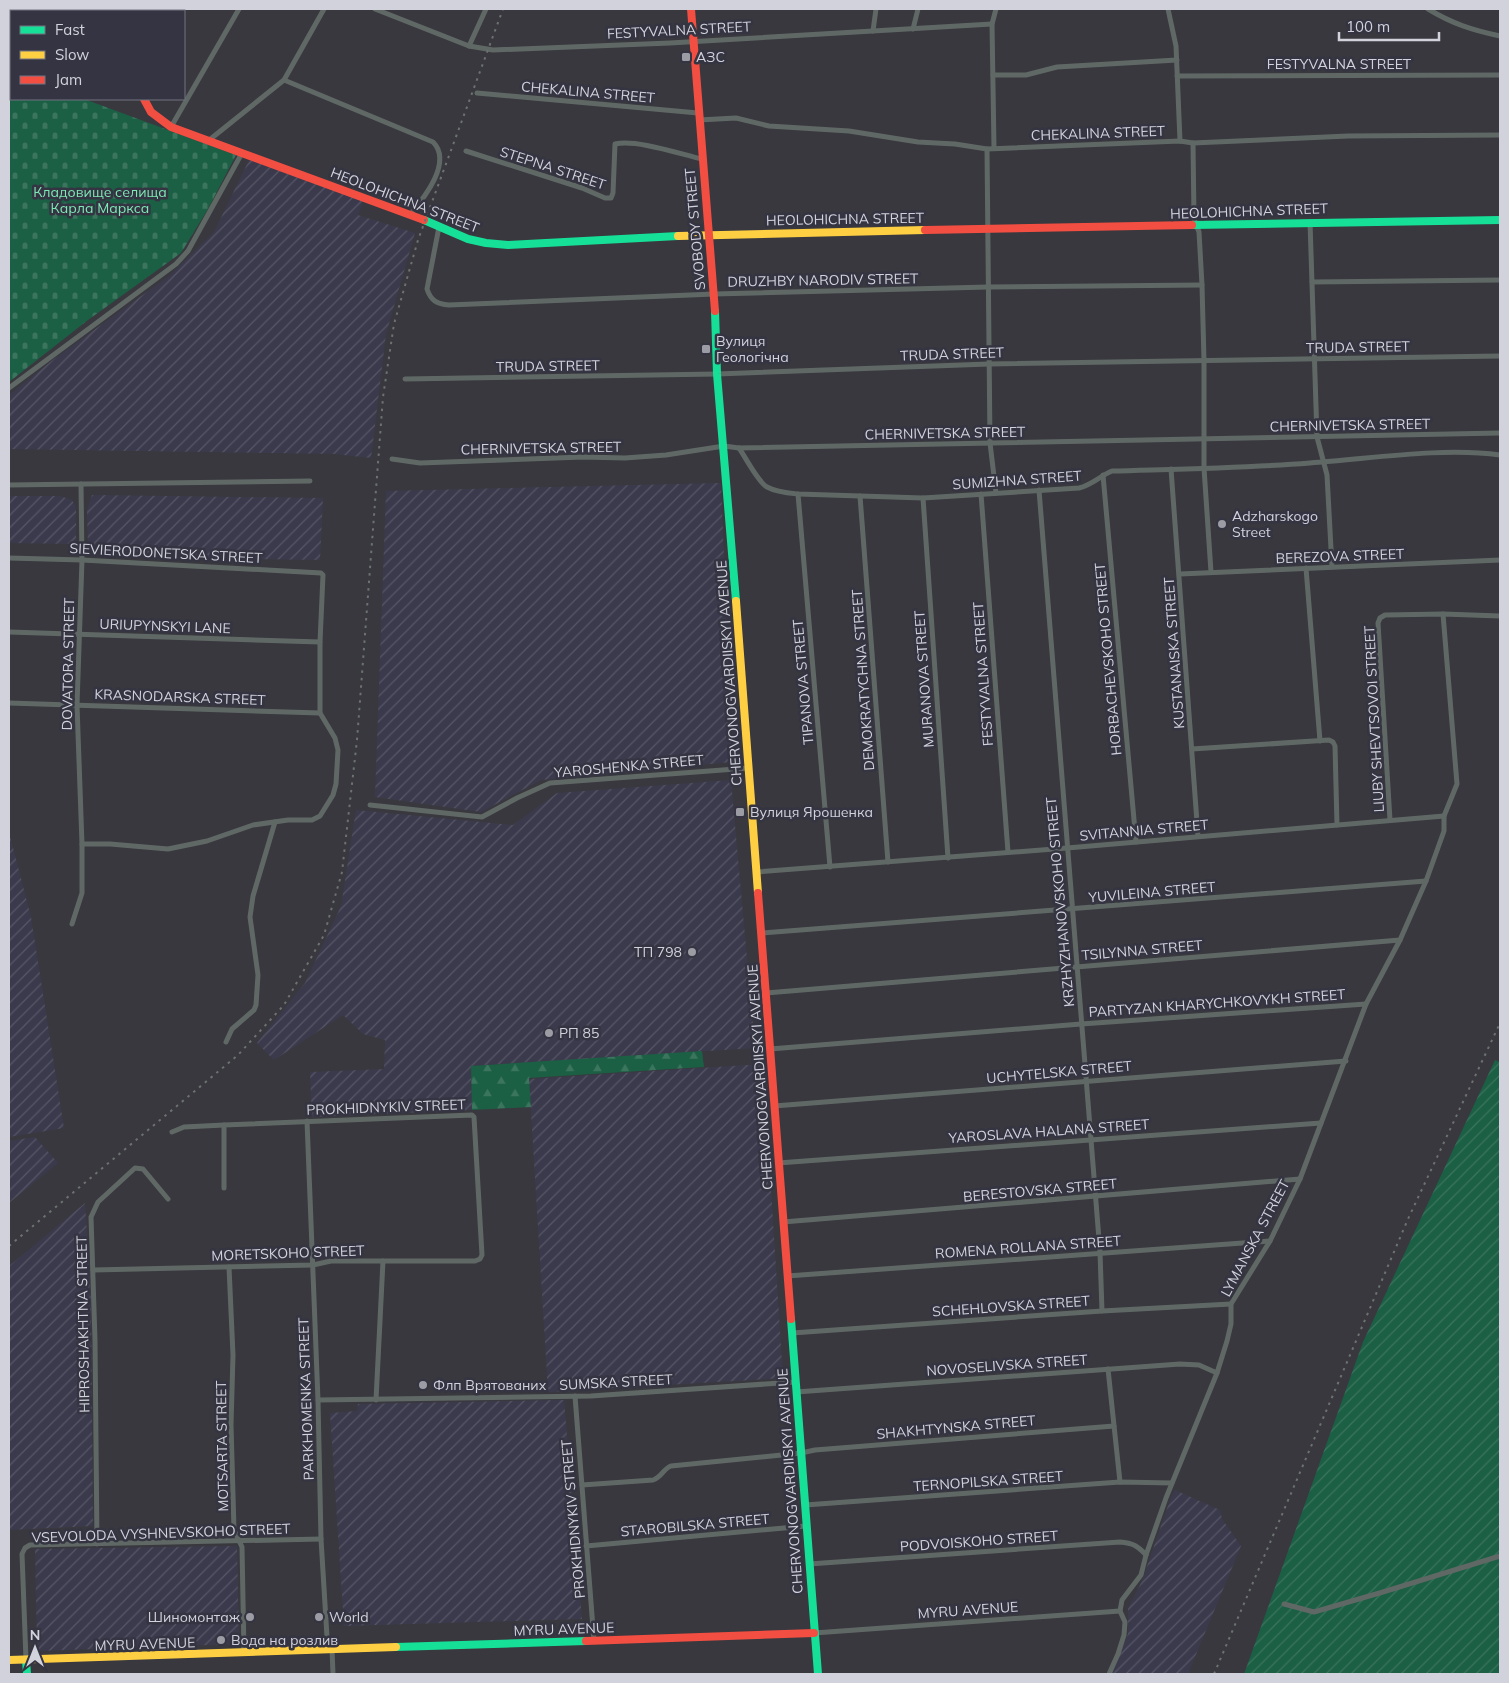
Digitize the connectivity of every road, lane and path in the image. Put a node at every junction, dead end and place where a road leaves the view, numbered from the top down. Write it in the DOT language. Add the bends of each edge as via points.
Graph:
graph roads {
  1 [pos="239,9"];
  2 [pos="324,9"];
  3 [pos="375,9"];
  4 [pos="486,9"];
  5 [pos="691,9"];
  6 [pos="876,9"];
  7 [pos="918,9"];
  8 [pos="996,9"];
  9 [pos="1168,9"];
  10 [pos="1428,9"];
  11 [pos="992,24"];
  12 [pos="913,29"];
  13 [pos="873,31"];
  14 [pos="1500,36"];
  15 [pos="693,41"];
  16 [pos="468,46"];
  17 [pos="1177,60"];
  18 [pos="993,75"];
  19 [pos="1500,75"];
  20 [pos="1177,76"];
  21 [pos="284,80"];
  22 [pos="476,93"];
  23 [pos="145,100"];
  24 [pos="699,117"];
  25 [pos="171,127"];
  26 [pos="1500,135"];
  27 [pos="208,141"];
  28 [pos="1180,141"];
  29 [pos="1193,143"];
  30 [pos="994,148"];
  31 [pos="987,149"];
  32 [pos="466,151"];
  33 [pos="242,153"];
  34 [pos="702,159"];
  35 [pos="410,214"];
  36 [pos="1500,220"];
  37 [pos="1310,222"];
  38 [pos="1197,225"];
  39 [pos="439,227"];
  40 [pos="988,229"];
  41 [pos="708,235"];
  42 [pos="1500,280"];
  43 [pos="1312,282"];
  44 [pos="1202,284"];
  45 [pos="988,287"];
  46 [pos="714,294"];
  47 [pos="1500,356"];
  48 [pos="1315,358"];
  49 [pos="1204,361"];
  50 [pos="989,364"];
  51 [pos="717,374"];
  52 [pos="405,379"];
  53 [pos="9,388"];
  54 [pos="1500,433"];
  55 [pos="1317,437"];
  56 [pos="1203,438"];
  57 [pos="990,443"];
  58 [pos="724,446"];
  59 [pos="739,448"];
  60 [pos="1500,455"];
  61 [pos="392,459"];
  62 [pos="1323,462"];
  63 [pos="1204,468"];
  64 [pos="1171,469"];
  65 [pos="1103,475"];
  66 [pos="310,481"];
  67 [pos="81,484"];
  68 [pos="9,485"];
  69 [pos="1039,490"];
  70 [pos="996,493"];
  71 [pos="798,494"];
  72 [pos="981,494"];
  73 [pos="860,496"];
  74 [pos="923,498"];
  75 [pos="9,558"];
  76 [pos="82,560"];
  77 [pos="1500,560"];
  78 [pos="1332,567"];
  79 [pos="1306,568"];
  80 [pos="1210,572"];
  81 [pos="1180,574"];
  82 [pos="1443,614"];
  83 [pos="1500,616"];
  84 [pos="9,632"];
  85 [pos="79,634"];
  86 [pos="320,642"];
  87 [pos="9,703"];
  88 [pos="77,705"];
  89 [pos="320,713"];
  90 [pos="1320,741"];
  91 [pos="1192,749"];
  92 [pos="749,768"];
  93 [pos="370,805"];
  94 [pos="1444,816"];
  95 [pos="1390,820"];
  96 [pos="275,822"];
  97 [pos="1337,825"];
  98 [pos="1198,836"];
  99 [pos="1136,842"];
  100 [pos="82,844"];
  101 [pos="1067,848"];
  102 [pos="1008,852"];
  103 [pos="948,858"];
  104 [pos="888,862"];
  105 [pos="830,867"];
  106 [pos="756,872"];
  107 [pos="1426,881"];
  108 [pos="1072,909"];
  109 [pos="72,924"];
  110 [pos="761,933"];
  111 [pos="1400,940"];
  112 [pos="1076,967"];
  113 [pos="766,993"];
  114 [pos="1366,1004"];
  115 [pos="1081,1024"];
  116 [pos="226,1042"];
  117 [pos="770,1049"];
  118 [pos="1346,1061"];
  119 [pos="1086,1080"];
  120 [pos="774,1106"];
  121 [pos="307,1121"];
  122 [pos="1320,1123"];
  123 [pos="224,1125"];
  124 [pos="172,1132"];
  125 [pos="1090,1139"];
  126 [pos="778,1162"];
  127 [pos="1300,1180"];
  128 [pos="224,1188"];
  129 [pos="1095,1197"];
  130 [pos="168,1199"];
  131 [pos="783,1222"];
  132 [pos="1270,1241"];
  133 [pos="1100,1252"];
  134 [pos="482,1255"];
  135 [pos="384,1261"];
  136 [pos="313,1265"];
  137 [pos="229,1267"];
  138 [pos="93,1270"];
  139 [pos="787,1276"];
  140 [pos="1231,1304"];
  141 [pos="1102,1311"];
  142 [pos="792,1333"];
  143 [pos="1108,1369"];
  144 [pos="1217,1373"];
  145 [pos="795,1382"];
  146 [pos="796,1392"];
  147 [pos="575,1396"];
  148 [pos="318,1400"];
  149 [pos="376,1400"];
  150 [pos="1114,1426"];
  151 [pos="801,1453"];
  152 [pos="1120,1482"];
  153 [pos="1172,1483"];
  154 [pos="582,1486"];
  155 [pos="805,1505"];
  156 [pos="806,1526"];
  157 [pos="321,1539"];
  158 [pos="238,1542"];
  159 [pos="96,1544"];
  160 [pos="586,1546"];
  161 [pos="1146,1556"];
  162 [pos="1500,1556"];
  163 [pos="809,1564"];
  164 [pos="1284,1604"];
  165 [pos="1120,1611"];
  166 [pos="814,1633"];
  167 [pos="594,1640"];
  168 [pos="332,1649"];
  169 [pos="244,1653"];
  170 [pos="9,1660"];
  171 [pos="26,1660"];
  172 [pos="26,1674"];
  173 [pos="333,1674"];
  174 [pos="818,1674"];
  175 [pos="1109,1674"];
  1 -- 25 [label="street"];
  2 -- 21 [label="street"];
  3 -- 16 [label="street, FESTYVALNA STREET"];
  4 -- 16 [label="street"];
  5 -- 15 [label="main road, SVOBODY STREET"];
  6 -- 13 [label="street"];
  7 -- 12 [label="street"];
  8 -- 11 [label="street"];
  9 -- 17 [label="street"];
  10 -- 14 [label="street" via="1454,23"];
  11 -- 12 [label="street, FESTYVALNA STREET"];
  11 -- 18 [label="street"];
  12 -- 13 [label="street, FESTYVALNA STREET"];
  13 -- 15 [label="street, FESTYVALNA STREET"];
  15 -- 16 [label="street, FESTYVALNA STREET" via="493,50"];
  15 -- 24 [label="main road, SVOBODY STREET"];
  17 -- 18 [label="street" via="1057,66 1026,74"];
  17 -- 20 [label="street"];
  18 -- 30 [label="street"];
  19 -- 20 [label="street, FESTYVALNA STREET"];
  20 -- 28 [label="street"];
  21 -- 27 [label="street"];
  21 -- 35 [label="street" via="433,142 439,148 440,161 434,180 426,196"];
  22 -- 24 [label="street, CHEKALINA STREET"];
  23 -- 25 [label="main road, HEOLOHICHNA STREET" via="151,112"];
  24 -- 31 [label="street, CHEKALINA STREET" via="736,118 769,126 849,131"];
  24 -- 34 [label="main road, SVOBODY STREET"];
  25 -- 27 [label="main road, HEOLOHICHNA STREET"];
  26 -- 29 [label="street, CHEKALINA STREET" via="1348,136"];
  27 -- 33 [label="main road, HEOLOHICHNA STREET"];
  28 -- 29 [label="street, CHEKALINA STREET"];
  28 -- 30 [label="street, CHEKALINA STREET"];
  29 -- 38 [label="street" via="1194,219"];
  30 -- 31 [label="street, CHEKALINA STREET"];
  31 -- 40 [label="street"];
  32 -- 34 [label="street, STEPNA STREET" via="605,198 611,198 612,193 615,144 644,145"];
  33 -- 35 [label="main road, HEOLOHICHNA STREET"];
  33 -- 53 [label="street" via="188,251 176,264"];
  34 -- 41 [label="main road, SVOBODY STREET"];
  35 -- 39 [label="main road, HEOLOHICHNA STREET"];
  36 -- 37 [label="main road, HEOLOHICHNA STREET"];
  37 -- 38 [label="main road, HEOLOHICHNA STREET"];
  37 -- 43 [label="street"];
  38 -- 40 [label="main road, HEOLOHICHNA STREET"];
  38 -- 44 [label="street"];
  39 -- 41 [label="main road, HEOLOHICHNA STREET" via="468,239 508,245"];
  39 -- 46 [label="street, DRUZHBY NARODIV STREET" via="427,289 438,304"];
  40 -- 41 [label="main road, HEOLOHICHNA STREET"];
  40 -- 45 [label="street"];
  41 -- 46 [label="main road, SVOBODY STREET"];
  42 -- 43 [label="street"];
  43 -- 48 [label="street"];
  44 -- 45 [label="street, DRUZHBY NARODIV STREET"];
  44 -- 49 [label="street"];
  45 -- 46 [label="street, DRUZHBY NARODIV STREET"];
  45 -- 50 [label="street"];
  46 -- 51 [label="main road, SVOBODY STREET"];
  47 -- 48 [label="street, TRUDA STREET"];
  48 -- 49 [label="street, TRUDA STREET"];
  48 -- 55 [label="street"];
  49 -- 50 [label="street, TRUDA STREET"];
  49 -- 56 [label="street"];
  50 -- 51 [label="street, TRUDA STREET"];
  50 -- 57 [label="street"];
  51 -- 52 [label="street, TRUDA STREET"];
  51 -- 58 [label="main road, SVOBODY STREET"];
  54 -- 55 [label="street, CHERNIVETSKA STREET"];
  55 -- 56 [label="street, CHERNIVETSKA STREET"];
  55 -- 62 [label="street"];
  56 -- 57 [label="street, CHERNIVETSKA STREET"];
  56 -- 63 [label="street"];
  57 -- 59 [label="street, CHERNIVETSKA STREET"];
  57 -- 70 [label="street"];
  58 -- 59 [label="street, CHERNIVETSKA STREET"];
  58 -- 61 [label="street, CHERNIVETSKA STREET" via="625,458 420,463"];
  58 -- 92 [label="main road, CHERVONOGVARDIISKYI AVENUE"];
  59 -- 71 [label="street, SUMIZHNA STREET" via="766,487"];
  60 -- 62 [label="street, SUMIZHNA STREET" via="1423,454"];
  62 -- 63 [label="street, SUMIZHNA STREET"];
  62 -- 78 [label="street" via="1327,475"];
  63 -- 64 [label="street, SUMIZHNA STREET"];
  63 -- 80 [label="street"];
  64 -- 65 [label="street, SUMIZHNA STREET" via="1112,471"];
  64 -- 81 [label="street, KUSTANAISKA STREET"];
  65 -- 69 [label="street, SUMIZHNA STREET" via="1090,485 1079,488"];
  65 -- 99 [label="street, HORBACHEVSKOHO STREET"];
  66 -- 67 [label="street"];
  67 -- 68 [label="street"];
  67 -- 76 [label="street, DOVATORA STREET"];
  69 -- 70 [label="street, SUMIZHNA STREET"];
  69 -- 101 [label="street, KRZHYZHANOVSKOHO STREET"];
  70 -- 72 [label="street, SUMIZHNA STREET"];
  71 -- 73 [label="street, SUMIZHNA STREET"];
  71 -- 105 [label="street, TIPANOVA STREET"];
  72 -- 74 [label="street, SUMIZHNA STREET"];
  72 -- 102 [label="street, FESTYVALNA STREET"];
  73 -- 74 [label="street, SUMIZHNA STREET"];
  73 -- 104 [label="street, DEMOKRATYCHNA STREET"];
  74 -- 103 [label="street, MURANOVA STREET"];
  75 -- 76 [label="street, SIEVIERODONETSKA STREET"];
  76 -- 85 [label="street, DOVATORA STREET"];
  76 -- 86 [label="street, SIEVIERODONETSKA STREET" via="321,573"];
  77 -- 78 [label="street, BEREZOVA STREET"];
  78 -- 79 [label="street, BEREZOVA STREET"];
  79 -- 80 [label="street, BEREZOVA STREET"];
  79 -- 90 [label="street"];
  80 -- 81 [label="street, BEREZOVA STREET"];
  81 -- 91 [label="street, KUSTANAISKA STREET"];
  82 -- 83 [label="street, LIUBY SHEVTSOVOI STREET"];
  82 -- 94 [label="street" via="1457,784"];
  82 -- 95 [label="street, LIUBY SHEVTSOVOI STREET" via="1385,615 1378,623"];
  84 -- 85 [label="street, URIUPYNSKYI LANE"];
  85 -- 86 [label="street, URIUPYNSKYI LANE"];
  85 -- 88 [label="street, DOVATORA STREET"];
  86 -- 89 [label="street"];
  87 -- 88 [label="street, KRASNODARSKA STREET"];
  88 -- 89 [label="street, KRASNODARSKA STREET"];
  88 -- 100 [label="street, DOVATORA STREET"];
  89 -- 96 [label="street" via="338,750 333,795 320,816 312,820"];
  90 -- 91 [label="street"];
  90 -- 97 [label="street" via="1329,740 1335,746"];
  91 -- 98 [label="street, KUSTANAISKA STREET"];
  92 -- 93 [label="street, YAROSHENKA STREET" via="550,784 482,818"];
  92 -- 106 [label="main road, CHERVONOGVARDIISKYI AVENUE"];
  94 -- 95 [label="street, SVITANNIA STREET"];
  94 -- 107 [label="street, LYMANSKA STREET" via="1444,831"];
  95 -- 97 [label="street, SVITANNIA STREET"];
  96 -- 100 [label="street" via="168,849"];
  96 -- 116 [label="street" via="250,917 258,975 256,1005 232,1029"];
  97 -- 98 [label="street, SVITANNIA STREET"];
  98 -- 99 [label="street, SVITANNIA STREET"];
  99 -- 101 [label="street, SVITANNIA STREET"];
  100 -- 109 [label="street, DOVATORA STREET" via="82,893"];
  101 -- 102 [label="street, SVITANNIA STREET"];
  101 -- 108 [label="street, KRZHYZHANOVSKOHO STREET"];
  102 -- 103 [label="street, SVITANNIA STREET"];
  103 -- 104 [label="street, SVITANNIA STREET"];
  104 -- 105 [label="street, SVITANNIA STREET"];
  105 -- 106 [label="street, SVITANNIA STREET"];
  106 -- 110 [label="main road, CHERVONOGVARDIISKYI AVENUE"];
  107 -- 108 [label="street, YUVILEINA STREET"];
  107 -- 111 [label="street, LYMANSKA STREET"];
  108 -- 110 [label="street, YUVILEINA STREET"];
  108 -- 112 [label="street, KRZHYZHANOVSKOHO STREET"];
  110 -- 113 [label="main road, CHERVONOGVARDIISKYI AVENUE"];
  111 -- 112 [label="street, TSILYNNA STREET"];
  111 -- 114 [label="street, LYMANSKA STREET"];
  112 -- 113 [label="street, TSILYNNA STREET"];
  112 -- 115 [label="street, KRZHYZHANOVSKOHO STREET"];
  113 -- 117 [label="main road, CHERVONOGVARDIISKYI AVENUE"];
  114 -- 115 [label="street, PARTYZAN KHARYCHKOVYKH STREET"];
  114 -- 118 [label="street, LYMANSKA STREET"];
  115 -- 117 [label="street, PARTYZAN KHARYCHKOVYKH STREET"];
  115 -- 119 [label="street, KRZHYZHANOVSKOHO STREET"];
  117 -- 120 [label="main road, CHERVONOGVARDIISKYI AVENUE"];
  118 -- 119 [label="street, UCHYTELSKA STREET"];
  118 -- 122 [label="street, LYMANSKA STREET"];
  119 -- 120 [label="street, UCHYTELSKA STREET"];
  119 -- 125 [label="street, KRZHYZHANOVSKOHO STREET"];
  120 -- 126 [label="main road, CHERVONOGVARDIISKYI AVENUE"];
  121 -- 123 [label="street, PROKHIDNYKIV STREET"];
  121 -- 134 [label="street, PROKHIDNYKIV STREET" via="473,1115"];
  121 -- 136 [label="street, PARKHOMENKA STREET"];
  122 -- 125 [label="street, YAROSLAVA HALANA STREET"];
  122 -- 127 [label="street, LYMANSKA STREET"];
  123 -- 124 [label="street, PROKHIDNYKIV STREET"];
  123 -- 128 [label="street"];
  125 -- 126 [label="street, YAROSLAVA HALANA STREET"];
  125 -- 129 [label="street, KRZHYZHANOVSKOHO STREET"];
  126 -- 131 [label="main road, CHERVONOGVARDIISKYI AVENUE"];
  127 -- 129 [label="street, BERESTOVSKA STREET"];
  127 -- 132 [label="street, LYMANSKA STREET"];
  129 -- 131 [label="street, BERESTOVSKA STREET"];
  129 -- 133 [label="street, KRZHYZHANOVSKOHO STREET"];
  130 -- 138 [label="street, HIPROSHAKHTNA STREET" via="143,1170 135,1168 98,1202 91,1217"];
  131 -- 139 [label="main road, CHERVONOGVARDIISKYI AVENUE"];
  132 -- 133 [label="street, ROMENA ROLLANA STREET"];
  132 -- 140 [label="street, LYMANSKA STREET"];
  133 -- 139 [label="street, ROMENA ROLLANA STREET"];
  133 -- 141 [label="street, KRZHYZHANOVSKOHO STREET"];
  134 -- 135 [label="street, MORETSKOHO STREET" via="475,1261"];
  135 -- 136 [label="street, MORETSKOHO STREET" via="331,1261"];
  135 -- 149 [label="street"];
  136 -- 137 [label="street, MORETSKOHO STREET"];
  136 -- 148 [label="street, PARKHOMENKA STREET"];
  137 -- 138 [label="street, MORETSKOHO STREET"];
  137 -- 158 [label="street, MOTSARTA STREET" via="234,1530"];
  138 -- 159 [label="street, HIPROSHAKHTNA STREET"];
  139 -- 142 [label="main road, CHERVONOGVARDIISKYI AVENUE"];
  140 -- 141 [label="street, SCHEHLOVSKA STREET"];
  140 -- 144 [label="street, LYMANSKA STREET" via="1227,1341"];
  141 -- 142 [label="street, SCHEHLOVSKA STREET"];
  142 -- 145 [label="main road, CHERVONOGVARDIISKYI AVENUE"];
  143 -- 144 [label="street, NOVOSELIVSKA STREET" via="1199,1364"];
  143 -- 146 [label="street, NOVOSELIVSKA STREET"];
  143 -- 150 [label="street"];
  144 -- 153 [label="street, LYMANSKA STREET"];
  145 -- 146 [label="main road, CHERVONOGVARDIISKYI AVENUE"];
  145 -- 147 [label="street, SUMSKA STREET"];
  146 -- 151 [label="main road, CHERVONOGVARDIISKYI AVENUE"];
  147 -- 149 [label="street, SUMSKA STREET"];
  147 -- 154 [label="street, PROKHIDNYKIV STREET"];
  148 -- 149 [label="street, SUMSKA STREET"];
  148 -- 157 [label="street, PARKHOMENKA STREET"];
  150 -- 151 [label="street, SHAKHTYNSKA STREET"];
  150 -- 152 [label="street"];
  151 -- 154 [label="street, SHAKHTYNSKA STREET" via="671,1466 653,1480"];
  151 -- 155 [label="main road, CHERVONOGVARDIISKYI AVENUE"];
  152 -- 153 [label="street, TERNOPILSKA STREET"];
  152 -- 155 [label="street, TERNOPILSKA STREET"];
  153 -- 161 [label="street, LYMANSKA STREET"];
  154 -- 160 [label="street, PROKHIDNYKIV STREET"];
  155 -- 156 [label="main road, CHERVONOGVARDIISKYI AVENUE"];
  156 -- 160 [label="street, STAROBILSKA STREET"];
  156 -- 163 [label="main road, CHERVONOGVARDIISKYI AVENUE"];
  157 -- 158 [label="street, VSEVOLODA VYSHNEVSKOHO STREET"];
  157 -- 168 [label="street, PARKHOMENKA STREET" via="326,1637"];
  158 -- 159 [label="street, VSEVOLODA VYSHNEVSKOHO STREET"];
  158 -- 169 [label="street, MOTSARTA STREET" via="242,1547"];
  159 -- 171 [label="street, VSEVOLODA VYSHNEVSKOHO STREET" via="30,1545 25,1548 22,1554"];
  160 -- 167 [label="street, PROKHIDNYKIV STREET"];
  161 -- 163 [label="street, PODVOISKOHO STREET" via="1138,1546 1120,1542"];
  161 -- 165 [label="street, LYMANSKA STREET" via="1141,1575 1122,1600"];
  162 -- 164 [label="street" via="1314,1612"];
  163 -- 166 [label="main road, CHERVONOGVARDIISKYI AVENUE"];
  165 -- 166 [label="street, MYRU AVENUE"];
  165 -- 175 [label="street" via="1125,1622 1124,1635"];
  166 -- 167 [label="main road, MYRU AVENUE"];
  166 -- 174 [label="main road, CHERVONOGVARDIISKYI AVENUE"];
  167 -- 168 [label="main road, MYRU AVENUE"];
  168 -- 169 [label="main road, MYRU AVENUE"];
  168 -- 173 [label="street, PARKHOMENKA STREET"];
  169 -- 171 [label="main road, MYRU AVENUE"];
  170 -- 171 [label="main road, MYRU AVENUE"];
  171 -- 172 [label="main road"];
}
